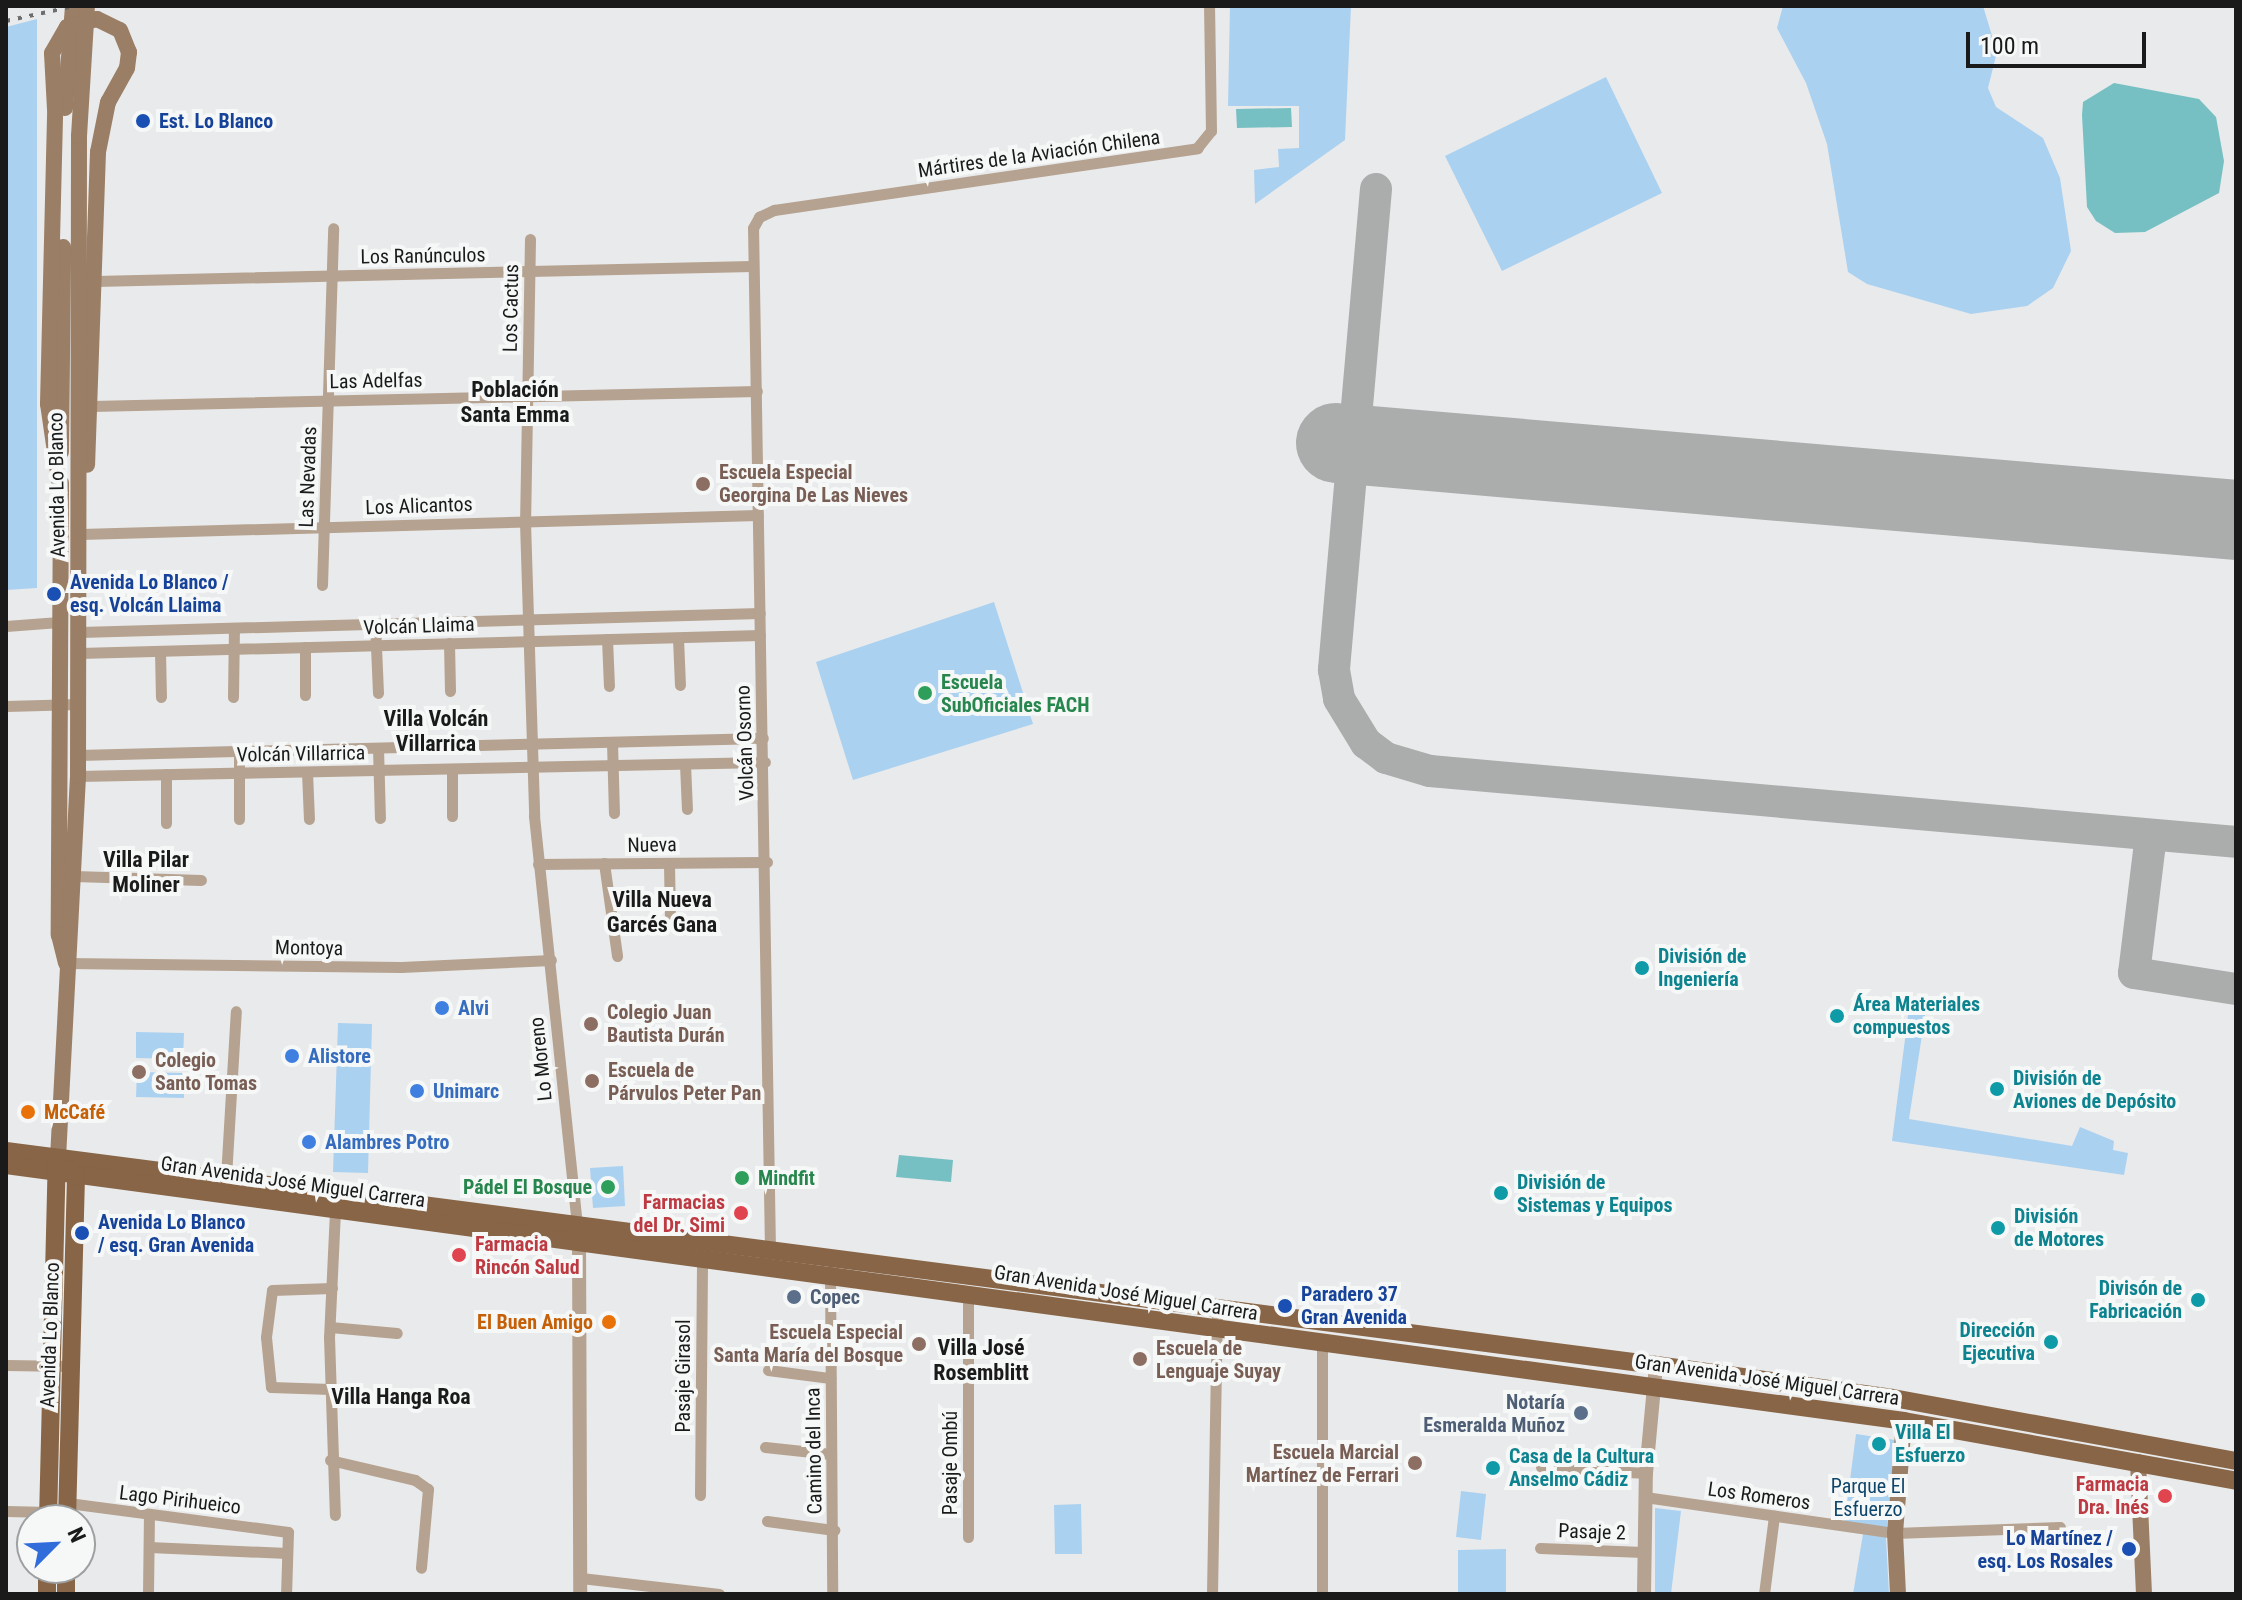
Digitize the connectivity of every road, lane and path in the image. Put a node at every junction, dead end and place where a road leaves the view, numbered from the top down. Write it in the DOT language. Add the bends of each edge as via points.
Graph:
graph roads {
  1 [pos="73,6"];
  2 [pos="87,6"];
  3 [pos="1209,6"];
  4 [pos="333,228"];
  5 [pos="752,234"];
  6 [pos="530,239"];
  7 [pos="752,266"];
  8 [pos="530,272"];
  9 [pos="332,276"];
  10 [pos="78,283"];
  11 [pos="757,391"];
  12 [pos="528,396"];
  13 [pos="329,400"];
  14 [pos="92,406"];
  15 [pos="81,492"];
  16 [pos="61,493"];
  17 [pos="758,515"];
  18 [pos="525,522"];
  19 [pos="327,527"];
  20 [pos="81,534"];
  21 [pos="322,585"];
  22 [pos="760,613"];
  23 [pos="527,620"];
  24 [pos="59,622"];
  25 [pos="375,624"];
  26 [pos="6,626"];
  27 [pos="234,629"];
  28 [pos="80,632"];
  29 [pos="760,635"];
  30 [pos="678,638"];
  31 [pos="607,639"];
  32 [pos="526,641"];
  33 [pos="449,643"];
  34 [pos="376,646"];
  35 [pos="305,647"];
  36 [pos="233,649"];
  37 [pos="160,651"];
  38 [pos="79,653"];
  39 [pos="680,685"];
  40 [pos="609,686"];
  41 [pos="450,691"];
  42 [pos="378,693"];
  43 [pos="305,695"];
  44 [pos="161,697"];
  45 [pos="233,697"];
  46 [pos="59,704"];
  47 [pos="79,704"];
  48 [pos="6,706"];
  49 [pos="763,738"];
  50 [pos="612,742"];
  51 [pos="531,744"];
  52 [pos="378,748"];
  53 [pos="239,751"];
  54 [pos="78,755"];
  55 [pos="765,762"];
  56 [pos="685,764"];
  57 [pos="613,766"];
  58 [pos="532,767"];
  59 [pos="452,769"];
  60 [pos="379,770"];
  61 [pos="307,772"];
  62 [pos="239,773"];
  63 [pos="166,774"];
  64 [pos="78,776"];
  65 [pos="687,809"];
  66 [pos="614,813"];
  67 [pos="452,816"];
  68 [pos="380,818"];
  69 [pos="239,819"];
  70 [pos="309,819"];
  71 [pos="166,823"];
  72 [pos="767,862"];
  73 [pos="538,864"];
  74 [pos="669,867"];
  75 [pos="605,868"];
  76 [pos="74,876"];
  77 [pos="201,880"];
  78 [pos="670,918"];
  79 [pos="617,956"];
  80 [pos="551,960"];
  81 [pos="66,963"];
  82 [pos="236,1011"];
  83 [pos="6,1151"];
  84 [pos="6,1165"];
  85 [pos="56,1165"];
  86 [pos="76,1176"];
  87 [pos="226,1177"];
  88 [pos="335,1211"];
  89 [pos="579,1232"];
  90 [pos="770,1250"];
  91 [pos="702,1258"];
  92 [pos="830,1266"];
  93 [pos="332,1288"];
  94 [pos="968,1292"];
  95 [pos="1217,1307"];
  96 [pos="1323,1322"];
  97 [pos="330,1327"];
  98 [pos="1215,1329"];
  99 [pos="397,1333"];
  100 [pos="1322,1343"];
  101 [pos="6,1365"];
  102 [pos="1656,1365"];
  103 [pos="61,1366"];
  104 [pos="768,1370"];
  105 [pos="830,1378"];
  106 [pos="1654,1387"];
  107 [pos="330,1389"];
  108 [pos="1893,1398"];
  109 [pos="1904,1421"];
  110 [pos="2154,1446"];
  111 [pos="765,1447"];
  112 [pos="831,1454"];
  113 [pos="330,1460"];
  114 [pos="2236,1461"];
  115 [pos="2138,1462"];
  116 [pos="1541,1467"];
  117 [pos="1646,1473"];
  118 [pos="2236,1481"];
  119 [pos="700,1495"];
  120 [pos="1645,1497"];
  121 [pos="49,1504"];
  122 [pos="68,1504"];
  123 [pos="96,1513"];
  124 [pos="335,1515"];
  125 [pos="149,1516"];
  126 [pos="1774,1516"];
  127 [pos="767,1521"];
  128 [pos="2060,1527"];
  129 [pos="834,1530"];
  130 [pos="1895,1533"];
  131 [pos="968,1537"];
  132 [pos="149,1547"];
  133 [pos="1540,1548"];
  134 [pos="1643,1552"];
  135 [pos="287,1553"];
  136 [pos="421,1568"];
  137 [pos="581,1578"];
  138 [pos="653,1590"];
  139 [pos="148,1594"];
  140 [pos="286,1594"];
  141 [pos="580,1594"];
  142 [pos="719,1594"];
  143 [pos="832,1594"];
  144 [pos="1212,1594"];
  145 [pos="1322,1594"];
  146 [pos="1644,1594"];
  147 [pos="1764,1594"];
  148 [pos="1898,1594"];
  149 [pos="2144,1594"];
  1 -- 10 [label="main road, Avenida Lo Blanco" via="64,127"];
  2 -- 10 [label="main road, Avenida Lo Blanco"];
  3 -- 5 [label="street, Mártires de la Aviación Chilena" via="1211,131 1201,147 774,210 759,217"];
  4 -- 9 [label="street, Las Nevadas"];
  5 -- 7 [label="street, Volcán Osorno"];
  6 -- 8 [label="street, Los Cactus"];
  7 -- 8 [label="street, Los Ranúnculos"];
  7 -- 11 [label="street, Volcán Osorno"];
  8 -- 9 [label="street, Los Ranúnculos"];
  8 -- 12 [label="street, Los Cactus"];
  9 -- 10 [label="street, Los Ranúnculos"];
  9 -- 13 [label="street, Las Nevadas"];
  10 -- 14 [label="main road"];
  10 -- 15 [label="main road, Avenida Lo Blanco"];
  10 -- 16 [label="main road, Avenida Lo Blanco"];
  10 -- 16 [label="main road" via="100,134 129,52 120,30 97,19 67,27 52,53 48,404"];
  11 -- 12 [label="street, Las Adelfas"];
  11 -- 17 [label="street, Volcán Osorno"];
  12 -- 13 [label="street, Las Adelfas"];
  12 -- 18 [label="street, Los Cactus"];
  13 -- 14 [label="street, Las Adelfas"];
  13 -- 19 [label="street, Las Nevadas"];
  14 -- 15 [label="main road"];
  15 -- 20 [label="main road, Avenida Lo Blanco"];
  16 -- 24 [label="main road, Avenida Lo Blanco"];
  17 -- 18 [label="street, Los Alicantos"];
  17 -- 22 [label="street, Volcán Osorno"];
  18 -- 19 [label="street, Los Alicantos"];
  18 -- 23 [label="street, Lo Moreno"];
  19 -- 20 [label="street, Los Alicantos"];
  19 -- 21 [label="street, Las Nevadas"];
  20 -- 28 [label="main road, Avenida Lo Blanco"];
  22 -- 23 [label="street, Volcán Llaima"];
  22 -- 29 [label="street, Volcán Osorno"];
  23 -- 25 [label="street, Volcán Llaima"];
  23 -- 32 [label="street, Lo Moreno"];
  24 -- 26 [label="street"];
  24 -- 46 [label="main road, Avenida Lo Blanco"];
  25 -- 27 [label="street, Volcán Llaima"];
  25 -- 34 [label="street"];
  27 -- 28 [label="street, Volcán Llaima"];
  27 -- 36 [label="street"];
  28 -- 38 [label="main road, Avenida Lo Blanco"];
  29 -- 30 [label="street, Volcán Llaima"];
  29 -- 49 [label="street, Volcán Osorno"];
  30 -- 31 [label="street, Volcán Llaima"];
  30 -- 39 [label="street"];
  31 -- 32 [label="street, Volcán Llaima"];
  31 -- 40 [label="street"];
  32 -- 33 [label="street, Volcán Llaima"];
  32 -- 51 [label="street, Lo Moreno"];
  33 -- 34 [label="street, Volcán Llaima"];
  33 -- 41 [label="street"];
  34 -- 35 [label="street, Volcán Llaima"];
  34 -- 42 [label="street"];
  35 -- 36 [label="street, Volcán Llaima"];
  35 -- 43 [label="street"];
  36 -- 37 [label="street, Volcán Llaima"];
  36 -- 45 [label="street"];
  37 -- 38 [label="street, Volcán Llaima"];
  37 -- 44 [label="street"];
  38 -- 47 [label="main road, Avenida Lo Blanco"];
  46 -- 47 [label="street"];
  46 -- 48 [label="street"];
  46 -- 81 [label="main road, Avenida Lo Blanco" via="59,935"];
  47 -- 54 [label="main road, Avenida Lo Blanco"];
  49 -- 50 [label="street, Volcán Villarrica"];
  49 -- 55 [label="street, Volcán Osorno"];
  50 -- 51 [label="street, Volcán Villarrica"];
  50 -- 57 [label="street"];
  51 -- 52 [label="street, Volcán Villarrica"];
  51 -- 58 [label="street, Lo Moreno"];
  52 -- 53 [label="street, Volcán Villarrica"];
  52 -- 60 [label="street"];
  53 -- 54 [label="street, Volcán Villarrica"];
  53 -- 62 [label="street"];
  54 -- 64 [label="main road, Avenida Lo Blanco"];
  55 -- 56 [label="street, Volcán Villarrica"];
  55 -- 72 [label="street, Volcán Osorno"];
  56 -- 57 [label="street, Volcán Villarrica"];
  56 -- 65 [label="street"];
  57 -- 58 [label="street, Volcán Villarrica"];
  57 -- 66 [label="street"];
  58 -- 59 [label="street, Volcán Villarrica"];
  58 -- 73 [label="street, Lo Moreno"];
  59 -- 60 [label="street, Volcán Villarrica"];
  59 -- 67 [label="street"];
  60 -- 61 [label="street, Volcán Villarrica"];
  60 -- 68 [label="street"];
  61 -- 62 [label="street, Volcán Villarrica"];
  61 -- 70 [label="street"];
  62 -- 63 [label="street, Volcán Villarrica"];
  62 -- 69 [label="street"];
  63 -- 64 [label="street, Volcán Villarrica"];
  63 -- 71 [label="street"];
  64 -- 76 [label="main road, Avenida Lo Blanco"];
  72 -- 74 [label="street, Nueva"];
  72 -- 90 [label="street, Volcán Osorno"];
  73 -- 75 [label="street, Nueva"];
  73 -- 80 [label="street, Lo Moreno"];
  74 -- 75 [label="street, Nueva"];
  74 -- 78 [label="street"];
  75 -- 79 [label="street"];
  76 -- 77 [label="street"];
  76 -- 81 [label="main road, Avenida Lo Blanco" via="72,944"];
  80 -- 81 [label="street, Montoya" via="401,967"];
  80 -- 89 [label="street, Lo Moreno"];
  81 -- 85 [label="main road, Avenida Lo Blanco"];
  82 -- 87 [label="street"];
  83 -- 85 [label="main road, Gran Avenida José Miguel Carrera"];
  84 -- 85 [label="main road, Gran Avenida José Miguel Carrera"];
  85 -- 86 [label="main road, Gran Avenida José Miguel Carrera"];
  85 -- 87 [label="main road, Gran Avenida José Miguel Carrera"];
  85 -- 103 [label="main road, Avenida Lo Blanco"];
  86 -- 88 [label="main road, Gran Avenida José Miguel Carrera"];
  86 -- 103 [label="main road, Avenida Lo Blanco"];
  87 -- 89 [label="main road, Gran Avenida José Miguel Carrera"];
  88 -- 89 [label="main road, Gran Avenida José Miguel Carrera"];
  88 -- 93 [label="street"];
  89 -- 90 [label="main road, Gran Avenida José Miguel Carrera"];
  89 -- 91 [label="main road, Gran Avenida José Miguel Carrera"];
  89 -- 137 [label="street, Lo Moreno"];
  90 -- 92 [label="main road, Gran Avenida José Miguel Carrera"];
  91 -- 92 [label="main road, Gran Avenida José Miguel Carrera"];
  91 -- 119 [label="street, Pasaje Girasol"];
  92 -- 94 [label="main road, Gran Avenida José Miguel Carrera"];
  92 -- 95 [label="main road, Gran Avenida José Miguel Carrera"];
  92 -- 105 [label="street, Camino del Inca"];
  93 -- 97 [label="street"];
  93 -- 107 [label="street" via="272,1290 266,1337 271,1387"];
  94 -- 98 [label="main road, Gran Avenida José Miguel Carrera"];
  94 -- 131 [label="street, Pasaje Ombú"];
  95 -- 96 [label="main road, Gran Avenida José Miguel Carrera"];
  95 -- 98 [label="street"];
  96 -- 100 [label="street"];
  96 -- 102 [label="main road, Gran Avenida José Miguel Carrera"];
  97 -- 99 [label="street"];
  97 -- 107 [label="street"];
  98 -- 100 [label="main road, Gran Avenida José Miguel Carrera"];
  98 -- 144 [label="street"];
  100 -- 106 [label="main road, Gran Avenida José Miguel Carrera"];
  100 -- 145 [label="street"];
  101 -- 103 [label="street"];
  102 -- 106 [label="street"];
  102 -- 108 [label="main road, Gran Avenida José Miguel Carrera"];
  103 -- 121 [label="main road, Avenida Lo Blanco"];
  103 -- 122 [label="main road, Avenida Lo Blanco"];
  104 -- 105 [label="street"];
  105 -- 112 [label="street, Camino del Inca"];
  106 -- 109 [label="main road, Gran Avenida José Miguel Carrera"];
  106 -- 117 [label="street"];
  107 -- 113 [label="street"];
  108 -- 109 [label="main road"];
  108 -- 110 [label="main road, Gran Avenida José Miguel Carrera"];
  109 -- 115 [label="main road, Gran Avenida José Miguel Carrera"];
  109 -- 130 [label="main road"];
  110 -- 114 [label="main road, Gran Avenida José Miguel Carrera"];
  110 -- 115 [label="main road"];
  111 -- 112 [label="street"];
  112 -- 129 [label="street, Camino del Inca"];
  113 -- 124 [label="street"];
  113 -- 136 [label="street" via="415,1480 428,1489"];
  115 -- 118 [label="main road, Gran Avenida José Miguel Carrera"];
  115 -- 149 [label="main road"];
  116 -- 117 [label="street"];
  117 -- 120 [label="street"];
  120 -- 126 [label="street, Los Romeros"];
  120 -- 134 [label="street"];
  123 -- 125 [label="street, Lago Pirihueico"];
  125 -- 132 [label="street"];
  125 -- 135 [label="street, Lago Pirihueico" via="288,1532"];
  126 -- 130 [label="street, Los Romeros"];
  126 -- 147 [label="street"];
  127 -- 129 [label="street"];
  128 -- 130 [label="street, Los Romeros"];
  129 -- 143 [label="street, Camino del Inca"];
  130 -- 148 [label="main road"];
  132 -- 135 [label="street"];
  132 -- 139 [label="street"];
  133 -- 134 [label="street, Pasaje 2"];
  134 -- 146 [label="street"];
  135 -- 140 [label="street"];
  137 -- 138 [label="street"];
  137 -- 141 [label="street, Lo Moreno"];
  138 -- 142 [label="street"];
}
